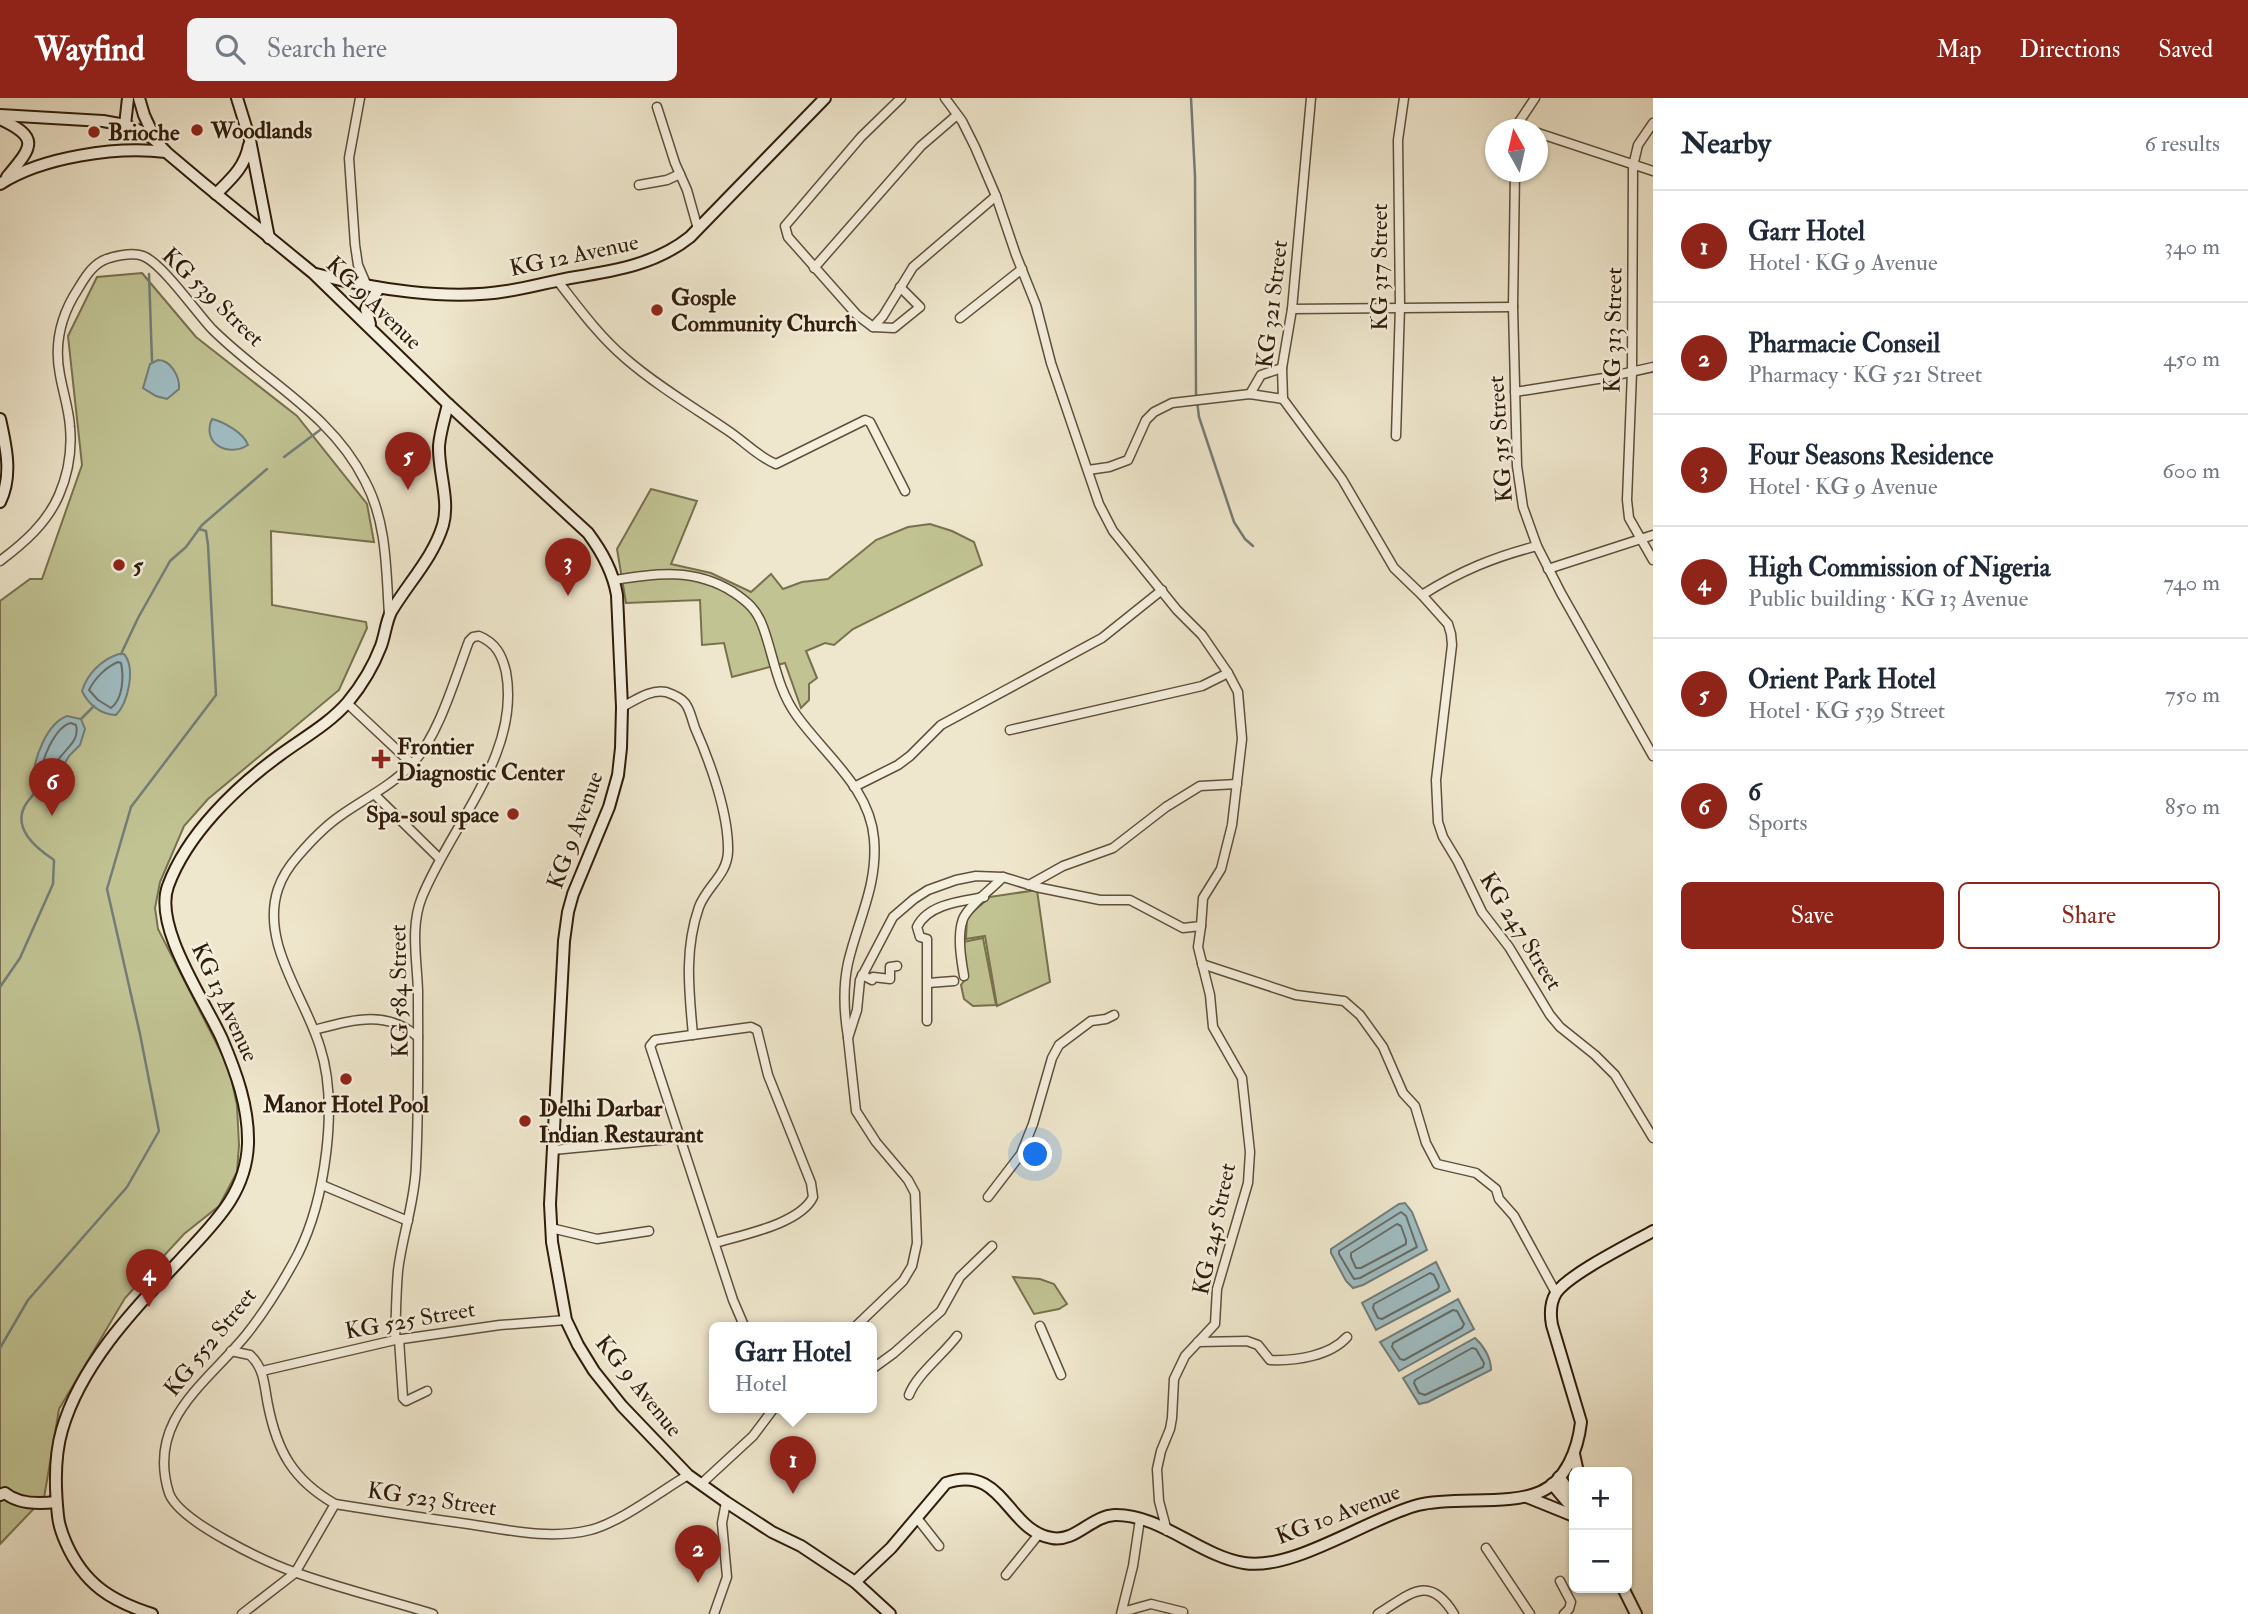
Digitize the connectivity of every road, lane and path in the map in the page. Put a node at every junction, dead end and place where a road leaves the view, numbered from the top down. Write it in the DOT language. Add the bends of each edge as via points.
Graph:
graph roads {
  1 [pos="128,98"];
  2 [pos="139,98"];
  3 [pos="237,98"];
  4 [pos="360,98"];
  5 [pos="825,98"];
  6 [pos="901,98"];
  7 [pos="945,98"];
  8 [pos="1311,98"];
  9 [pos="1404,98"];
  10 [pos="1535,98"];
  11 [pos="657,107"];
  12 [pos="957,115"];
  13 [pos="0,117"];
  14 [pos="1522,119"];
  15 [pos="1653,123"];
  16 [pos="125,125"];
  17 [pos="1548,136"];
  18 [pos="250,140"];
  19 [pos="156,141"];
  20 [pos="166,152"];
  21 [pos="1633,166"];
  22 [pos="1653,171"];
  23 [pos="680,174"];
  24 [pos="1515,182"];
  25 [pos="1,183"];
  26 [pos="639,185"];
  27 [pos="216,194"];
  28 [pos="996,196"];
  29 [pos="698,229"];
  30 [pos="269,238"];
  31 [pos="814,268"];
  32 [pos="1021,270"];
  33 [pos="313,273"];
  34 [pos="557,280"];
  35 [pos="351,283"];
  36 [pos="367,286"];
  37 [pos="900,286"];
  38 [pos="379,288"];
  39 [pos="337,294"];
  40 [pos="1400,306"];
  41 [pos="1513,307"];
  42 [pos="1292,309"];
  43 [pos="960,318"];
  44 [pos="873,327"];
  45 [pos="373,330"];
  46 [pos="1653,367"];
  47 [pos="1282,368"];
  48 [pos="1632,372"];
  49 [pos="1515,392"];
  50 [pos="1250,394"];
  51 [pos="1283,399"];
  52 [pos="448,404"];
  53 [pos="0,419"];
  54 [pos="1396,436"];
  55 [pos="1088,470"];
  56 [pos="905,491"];
  57 [pos="0,502"];
  58 [pos="1653,535"];
  59 [pos="1641,539"];
  60 [pos="1537,546"];
  61 [pos="1653,560"];
  62 [pos="0,561"];
  63 [pos="1548,569"];
  64 [pos="615,580"];
  65 [pos="1162,590"];
  66 [pos="1422,595"];
  67 [pos="389,615"];
  68 [pos="473,637"];
  69 [pos="1228,673"];
  70 [pos="346,704"];
  71 [pos="622,707"];
  72 [pos="1010,730"];
  73 [pos="1653,755"];
  74 [pos="412,764"];
  75 [pos="1237,784"];
  76 [pos="854,787"];
  77 [pos="374,794"];
  78 [pos="440,859"];
  79 [pos="1003,877"];
  80 [pos="1029,885"];
  81 [pos="984,897"];
  82 [pos="1201,926"];
  83 [pos="1202,964"];
  84 [pos="897,966"];
  85 [pos="862,975"];
  86 [pos="964,976"];
  87 [pos="954,981"];
  88 [pos="928,983"];
  89 [pos="1114,1014"];
  90 [pos="927,1021"];
  91 [pos="314,1030"];
  92 [pos="693,1035"];
  93 [pos="418,1037"];
  94 [pos="848,1038"];
  95 [pos="680,1138"];
  96 [pos="1653,1138"];
  97 [pos="554,1150"];
  98 [pos="322,1185"];
  99 [pos="988,1197"];
  100 [pos="408,1221"];
  101 [pos="551,1228"];
  102 [pos="649,1231"];
  103 [pos="1653,1231"];
  104 [pos="715,1243"];
  105 [pos="992,1246"];
  106 [pos="1556,1293"];
  107 [pos="566,1320"];
  108 [pos="742,1322"];
  109 [pos="860,1322"];
  110 [pos="1040,1326"];
  111 [pos="957,1336"];
  112 [pos="1348,1337"];
  113 [pos="397,1340"];
  114 [pos="1198,1342"];
  115 [pos="230,1351"];
  116 [pos="877,1365"];
  117 [pos="262,1371"];
  118 [pos="1061,1375"];
  119 [pos="427,1391"];
  120 [pos="909,1395"];
  121 [pos="770,1413"];
  122 [pos="1574,1454"];
  123 [pos="1577,1467"];
  124 [pos="688,1475"];
  125 [pos="1556,1481"];
  126 [pos="701,1484"];
  127 [pos="1569,1493"];
  128 [pos="0,1495"];
  129 [pos="1524,1496"];
  130 [pos="56,1502"];
  131 [pos="726,1502"];
  132 [pos="1569,1502"];
  133 [pos="335,1504"];
  134 [pos="1569,1514"];
  135 [pos="916,1517"];
  136 [pos="1140,1519"];
  137 [pos="1167,1531"];
  138 [pos="1039,1534"];
  139 [pos="939,1546"];
  140 [pos="1486,1548"];
  141 [pos="295,1573"];
  142 [pos="1006,1575"];
  143 [pos="1560,1581"];
  144 [pos="855,1582"];
  145 [pos="1626,1593"];
  146 [pos="1183,1612"];
  147 [pos="1121,1613"];
  148 [pos="152,1614"];
  149 [pos="242,1614"];
  150 [pos="433,1614"];
  151 [pos="714,1614"];
  152 [pos="890,1614"];
  153 [pos="1378,1614"];
  154 [pos="1454,1614"];
  155 [pos="1530,1614"];
  156 [pos="1564,1614"];
  157 [pos="1636,1614"];
  1 -- 16 [label="main road"];
  2 -- 19 [label="main road"];
  3 -- 18 [label="main road"];
  4 -- 36 [label="street" via="349,158 358,265"];
  5 -- 29 [label="main road, KG 12 Avenue"];
  6 -- 31 [label="street" via="785,226 788,237"];
  7 -- 12 [label="street, KG 245 Street"];
  8 -- 42 [label="street, KG 321 Street"];
  9 -- 40 [label="street, KG 317 Street" via="1398,140"];
  10 -- 14 [label="street"];
  11 -- 23 [label="street"];
  12 -- 28 [label="street, KG 245 Street"];
  12 -- 31 [label="street" via="921,146"];
  13 -- 16 [label="main road, KG 9 Avenue"];
  13 -- 25 [label="main road" via="29,140 24,156"];
  15 -- 21 [label="street, KG 313 Street"];
  16 -- 19 [label="main road, KG 9 Avenue"];
  17 -- 21 [label="street"];
  18 -- 27 [label="main road" via="247,158"];
  18 -- 30 [label="main road"];
  19 -- 20 [label="main road, KG 9 Avenue"];
  20 -- 25 [label="main road" via="136,150 46,163"];
  20 -- 27 [label="main road, KG 9 Avenue"];
  21 -- 22 [label="street"];
  21 -- 48 [label="street, KG 313 Street"];
  23 -- 26 [label="street"];
  23 -- 29 [label="street"];
  24 -- 41 [label="street, KG 315 Street"];
  27 -- 30 [label="main road, KG 9 Avenue"];
  28 -- 32 [label="street, KG 245 Street"];
  28 -- 37 [label="street" via="913,267"];
  29 -- 34 [label="main road, KG 12 Avenue" via="678,247 654,259"];
  30 -- 33 [label="main road, KG 9 Avenue"];
  31 -- 44 [label="street"];
  32 -- 43 [label="street"];
  32 -- 55 [label="street, KG 245 Street"];
  33 -- 35 [label="main road, KG 12 Avenue"];
  33 -- 39 [label="main road, KG 9 Avenue"];
  34 -- 38 [label="main road, KG 12 Avenue" via="477,294"];
  34 -- 56 [label="street" via="623,356 764,459 776,464 870,422"];
  35 -- 36 [label="main road, KG 12 Avenue"];
  35 -- 39 [label="main road"];
  36 -- 38 [label="main road, KG 12 Avenue"];
  37 -- 44 [label="street"];
  37 -- 44 [label="street" via="920,307 894,328"];
  38 -- 45 [label="main road" via="366,309"];
  39 -- 45 [label="main road, KG 9 Avenue"];
  40 -- 41 [label="street"];
  40 -- 42 [label="street"];
  40 -- 54 [label="street, KG 317 Street"];
  41 -- 49 [label="street, KG 315 Street"];
  42 -- 47 [label="street, KG 321 Street"];
  45 -- 52 [label="main road, KG 9 Avenue"];
  46 -- 48 [label="street"];
  47 -- 50 [label="street" via="1261,375"];
  47 -- 51 [label="street, KG 321 Street"];
  48 -- 49 [label="street"];
  48 -- 59 [label="street, KG 313 Street" via="1627,500 1629,518"];
  49 -- 60 [label="street, KG 315 Street" via="1519,486"];
  50 -- 51 [label="street"];
  50 -- 55 [label="street" via="1172,403 1146,420 1128,460"];
  51 -- 66 [label="street, KG 321 Street" via="1342,479 1394,568"];
  52 -- 64 [label="main road, KG 9 Avenue" via="588,533"];
  52 -- 67 [label="main road, KG 13 Avenue" via="439,448 443,526"];
  53 -- 57 [label="main road" via="8,469"];
  55 -- 65 [label="street, KG 245 Street" via="1113,531"];
  58 -- 59 [label="street"];
  59 -- 61 [label="street, KG 313 Street"];
  59 -- 63 [label="street"];
  60 -- 63 [label="street, KG 315 Street"];
  60 -- 66 [label="street" via="1499,555"];
  62 -- 67 [label="street, KG 539 Street" via="51,511 60,493 71,443 58,358 59,334 69,303 103,260 141,256 156,266 213,330 318,418 349,451 382,527"];
  63 -- 73 [label="street, KG 315 Street"];
  64 -- 71 [label="main road, KG 9 Avenue"];
  64 -- 76 [label="street" via="650,574 690,575 724,587 749,603 764,627 783,695"];
  65 -- 69 [label="street, KG 245 Street"];
  65 -- 76 [label="street" via="1102,638 941,725 898,765"];
  66 -- 96 [label="street, KG 247 Street" via="1448,624 1451,634 1436,780 1443,837 1482,912 1510,947 1550,1015 1615,1075"];
  67 -- 70 [label="main road, KG 13 Avenue" via="372,669"];
  68 -- 74 [label="street, KG 552 Street" via="430,737"];
  68 -- 78 [label="street, KG 584 Street" via="485,639 501,655 509,690 508,712 482,785"];
  69 -- 72 [label="street" via="1202,686"];
  69 -- 75 [label="street, KG 245 Street" via="1240,702"];
  70 -- 74 [label="street"];
  70 -- 130 [label="main road, KG 13 Avenue" via="242,785 194,840 168,886 165,901 172,937 239,1084 248,1143 244,1170 225,1212 137,1306 85,1378 62,1431"];
  71 -- 92 [label="street" via="653,691 668,692 685,703 720,800 728,854 726,866 699,906 689,947"];
  71 -- 97 [label="main road, KG 9 Avenue" via="618,775 568,912"];
  74 -- 77 [label="street, KG 552 Street"];
  75 -- 80 [label="street" via="1200,786 1113,848 1063,866"];
  75 -- 82 [label="street, KG 245 Street" via="1221,869 1203,898"];
  76 -- 94 [label="street" via="870,814 875,858 874,879 848,965"];
  77 -- 78 [label="street"];
  77 -- 91 [label="street, KG 552 Street" via="336,818 310,843 279,885 274,904 279,947"];
  78 -- 93 [label="street, KG 584 Street" via="416,914"];
  79 -- 80 [label="street"];
  79 -- 81 [label="street"];
  79 -- 85 [label="street" via="956,880 914,899 894,917"];
  80 -- 82 [label="street" via="1100,900 1130,900 1180,927"];
  81 -- 86 [label="street" via="964,917"];
  81 -- 88 [label="street" via="951,904 919,921 920,937 927,939"];
  82 -- 83 [label="street, KG 245 Street" via="1198,947"];
  83 -- 106 [label="street" via="1297,995 1344,1001 1360,1015 1383,1047 1403,1093 1415,1106 1437,1164 1476,1173 1496,1189"];
  83 -- 114 [label="street, KG 245 Street" via="1213,1027 1242,1078 1250,1152 1248,1183 1217,1289 1215,1324"];
  84 -- 85 [label="street" via="890,967 890,979 872,980"];
  85 -- 94 [label="street"];
  87 -- 88 [label="street"];
  88 -- 90 [label="street"];
  89 -- 99 [label="street" via="1091,1021 1059,1045 1021,1154"];
  91 -- 93 [label="street" via="382,1018"];
  91 -- 98 [label="street, KG 552 Street" via="326,1069"];
  92 -- 95 [label="street" via="655,1040 650,1046"];
  92 -- 104 [label="street" via="757,1030 768,1075 813,1190 811,1201 798,1213"];
  93 -- 100 [label="street, KG 584 Street" via="416,1171"];
  94 -- 109 [label="street" via="856,1111 915,1193 917,1226 912,1266 903,1281"];
  95 -- 97 [label="street"];
  95 -- 104 [label="street"];
  97 -- 101 [label="main road, KG 9 Avenue"];
  98 -- 100 [label="street"];
  98 -- 115 [label="street, KG 552 Street" via="307,1236 286,1277"];
  100 -- 113 [label="street, KG 584 Street" via="398,1270"];
  101 -- 102 [label="street" via="597,1240"];
  101 -- 107 [label="main road, KG 9 Avenue"];
  103 -- 106 [label="main road" via="1568,1281"];
  104 -- 108 [label="street"];
  105 -- 116 [label="street" via="960,1277 941,1311"];
  106 -- 122 [label="main road" via="1552,1325 1581,1423"];
  107 -- 113 [label="street, KG 525 Street"];
  107 -- 124 [label="main road, KG 9 Avenue" via="594,1371"];
  110 -- 118 [label="street"];
  111 -- 120 [label="street"];
  112 -- 114 [label="street" via="1314,1356 1280,1360 1270,1360 1258,1345 1247,1341"];
  113 -- 117 [label="street, KG 525 Street"];
  113 -- 119 [label="street, KG 584 Street" via="403,1398 407,1401"];
  114 -- 137 [label="street, KG 245 Street" via="1174,1379 1172,1418 1157,1469"];
  115 -- 117 [label="street, KG 523 Street" via="250,1355"];
  115 -- 141 [label="street, KG 552 Street" via="174,1418 164,1454 169,1492 173,1502 200,1525"];
  117 -- 133 [label="street, KG 523 Street" via="274,1432 288,1464 316,1493"];
  121 -- 126 [label="street" via="753,1436"];
  122 -- 123 [label="main road"];
  122 -- 125 [label="main road"];
  124 -- 126 [label="main road, KG 9 Avenue"];
  124 -- 133 [label="street, KG 523 Street" via="609,1523 572,1534 515,1531"];
  125 -- 127 [label="main road"];
  125 -- 129 [label="main road, KG 10 Avenue" via="1539,1493"];
  125 -- 132 [label="main road"];
  126 -- 131 [label="main road, KG 9 Avenue"];
  128 -- 130 [label="main road"];
  129 -- 134 [label="main road"];
  129 -- 137 [label="main road, KG 10 Avenue" via="1419,1505 1303,1553 1259,1564 1222,1557"];
  130 -- 148 [label="main road, KG 13 Avenue" via="59,1527 81,1572 126,1606"];
  131 -- 144 [label="main road, KG 9 Avenue"];
  131 -- 151 [label="street" via="722,1523 726,1577"];
  133 -- 141 [label="street"];
  135 -- 138 [label="main road" via="946,1483 971,1479 1000,1495"];
  135 -- 139 [label="street"];
  135 -- 144 [label="main road"];
  136 -- 137 [label="main road, KG 10 Avenue"];
  136 -- 138 [label="main road, KG 10 Avenue" via="1116,1515 1066,1537"];
  136 -- 147 [label="street"];
  138 -- 142 [label="street"];
  140 -- 155 [label="street"];
  141 -- 149 [label="street"];
  141 -- 150 [label="street, KG 552 Street"];
  143 -- 156 [label="street" via="1571,1602"];
  144 -- 152 [label="main road, KG 9 Avenue"];
  145 -- 157 [label="main road"];
  146 -- 147 [label="street" via="1150,1604"];
  153 -- 154 [label="street" via="1425,1590 1440,1594"];
}
